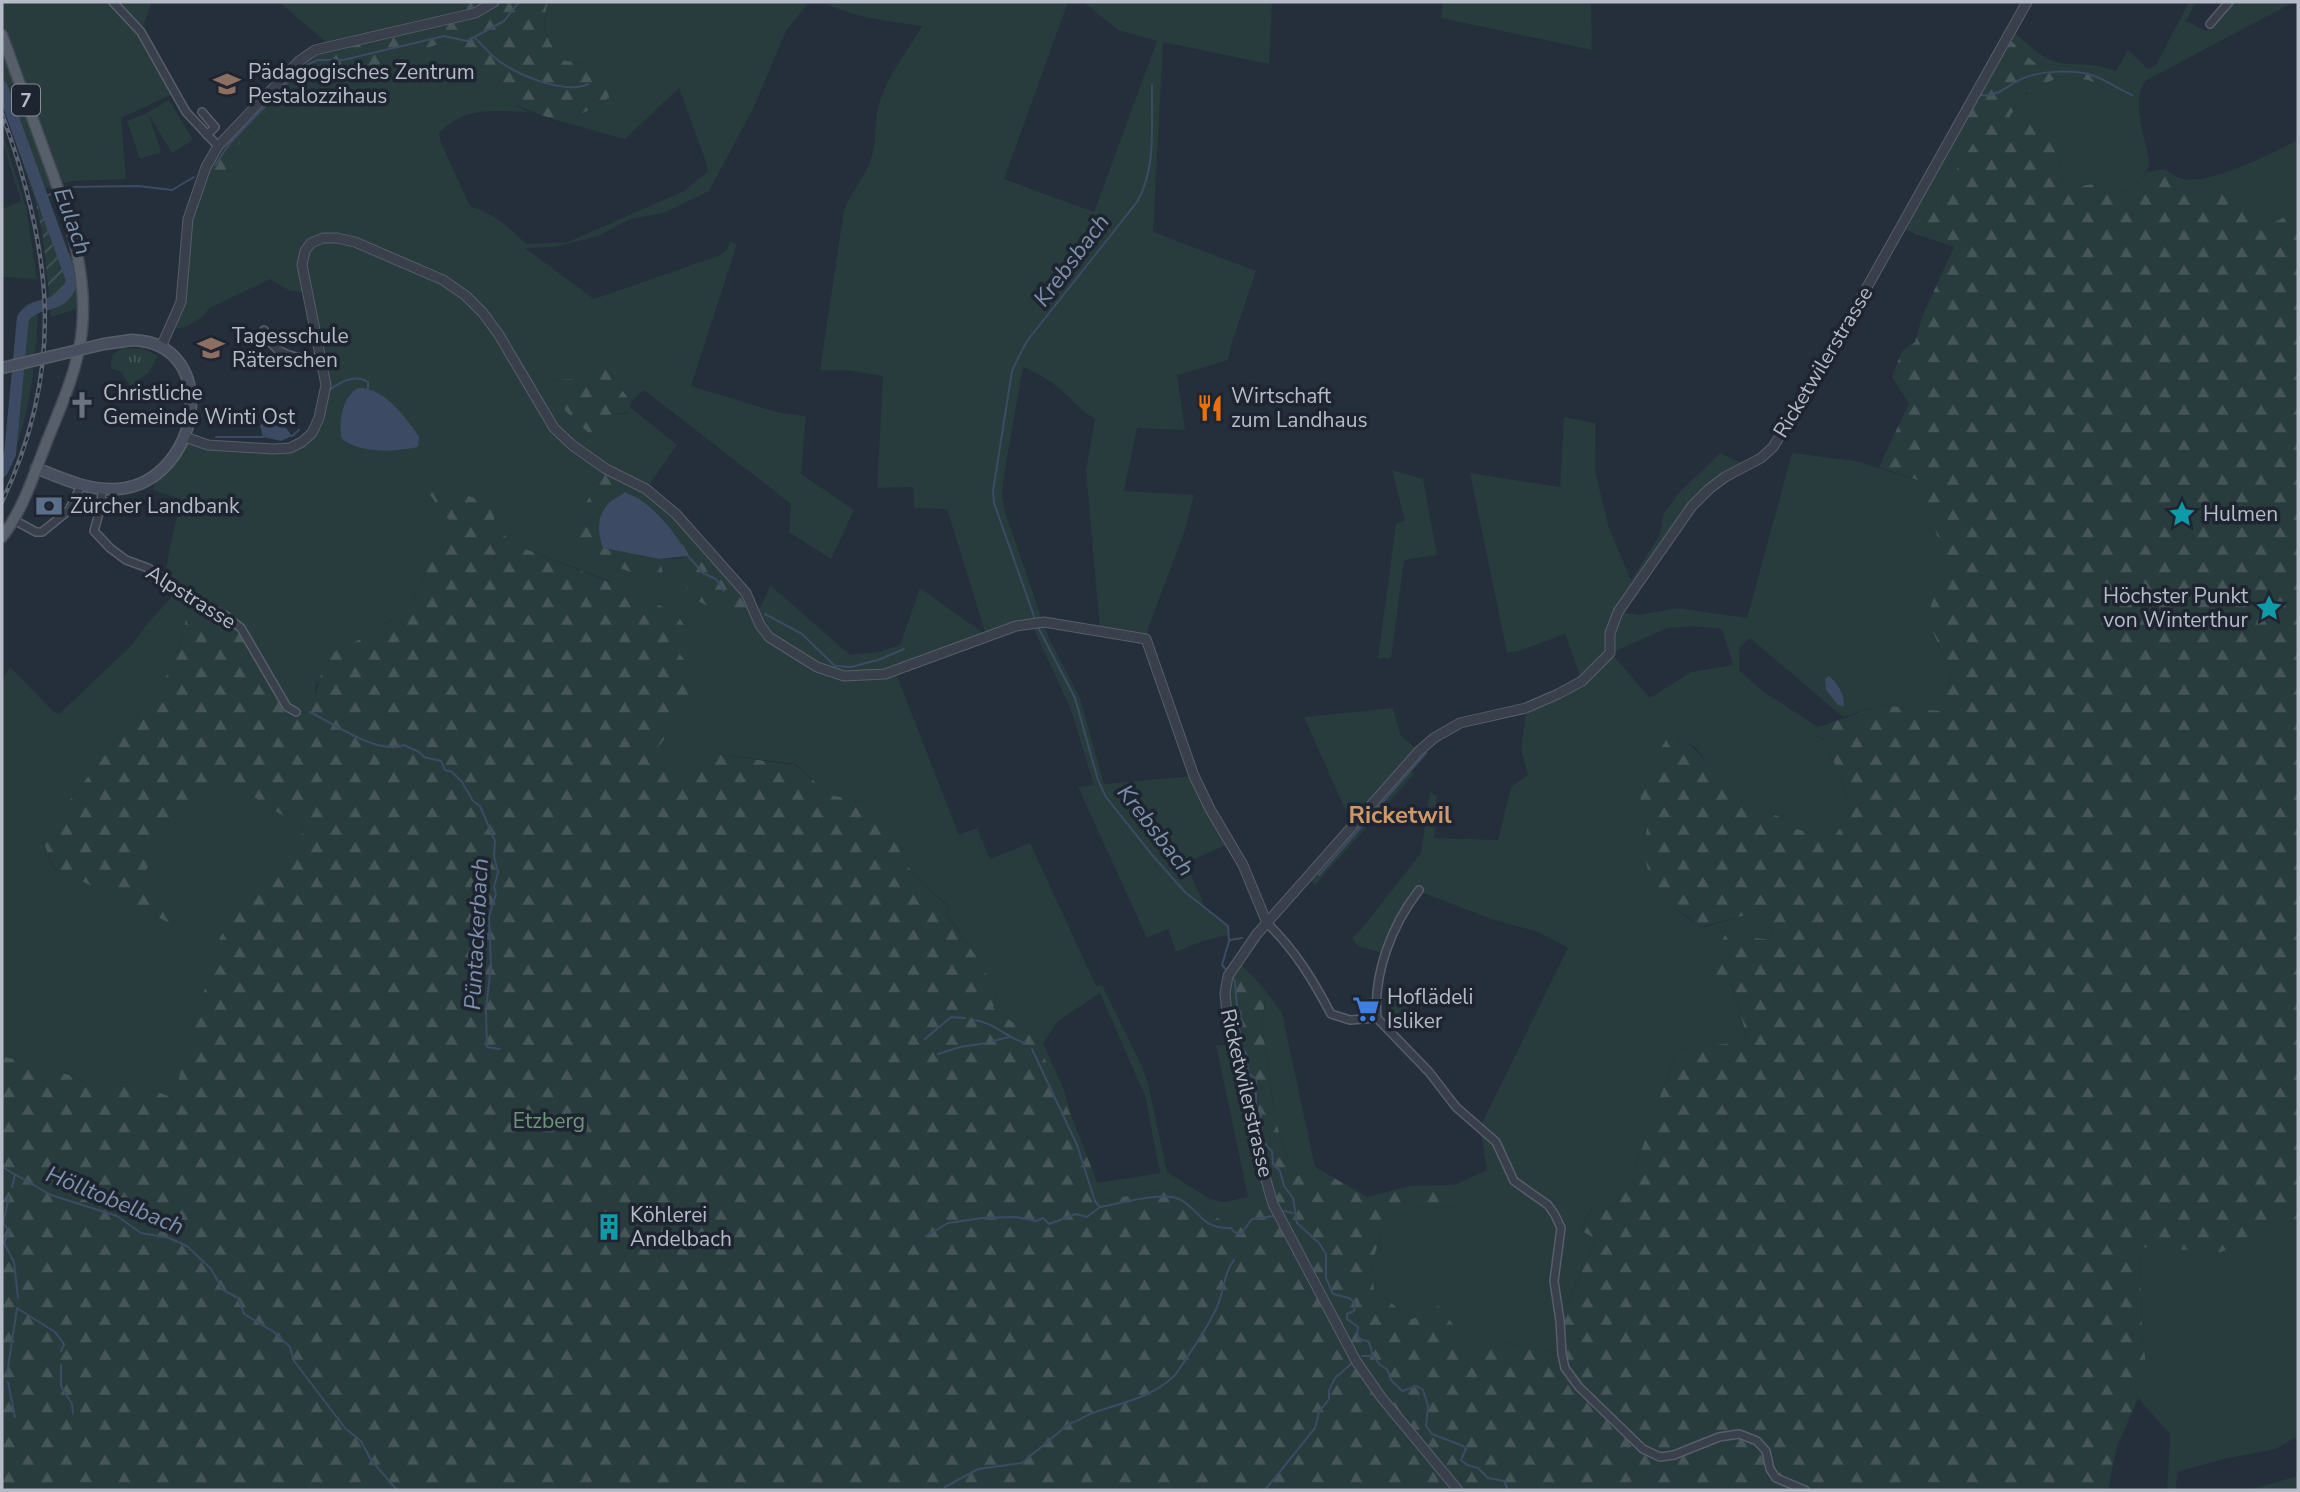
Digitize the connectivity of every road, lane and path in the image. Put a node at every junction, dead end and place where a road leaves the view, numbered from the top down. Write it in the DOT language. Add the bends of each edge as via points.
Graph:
graph roads {
  1 [pos="113,2"];
  2 [pos="494,2"];
  3 [pos="2027,2"];
  4 [pos="2230,2"];
  5 [pos="2210,24"];
  6 [pos="2,35"];
  7 [pos="202,112"];
  8 [pos="207,135"];
  9 [pos="218,146"];
  10 [pos="264,330"];
  11 [pos="161,347"];
  12 [pos="322,357"];
  13 [pos="2,368"];
  14 [pos="185,437"];
  15 [pos="36,468"];
  16 [pos="81,486"];
  17 [pos="102,489"];
  18 [pos="14,520"];
  19 [pos="2,537"];
  20 [pos="296,712"];
  21 [pos="1419,891"];
  22 [pos="1267,923"];
  23 [pos="1377,1018"];
  24 [pos="1458,1490"];
  25 [pos="1805,1490"];
  1 -- 8 [label="street" via="141,32 186,112"];
  2 -- 9 [label="street" via="474,13 309,54"];
  3 -- 22 [label="street, Ricketwilerstrasse" via="1780,436 1766,454 1725,477 1692,506 1618,612 1610,633 1610,653 1582,681 1558,694 1526,708 1460,723 1434,738"];
  4 -- 5 [label="street"];
  6 -- 15 [label="main road, 7" via="69,218 82,279 82,331 76,361"];
  7 -- 8 [label="street" via="215,127"];
  8 -- 9 [label="street"];
  9 -- 11 [label="street" via="192,206 181,302"];
  10 -- 12 [label="street" via="274,347 284,352 311,360"];
  11 -- 13 [label="main road, bridge" via="132,340"];
  11 -- 14 [label="main road" via="176,360 189,384 191,406"];
  12 -- 14 [label="street" via="323,402 312,433 302,442 273,449 208,445"];
  12 -- 22 [label="street" via="302,265 311,243 323,238 355,242 443,280 483,313 554,428 606,469 646,489 676,514 746,593 769,637 834,674 885,674 1031,623 1146,639 1194,776 1243,864"];
  14 -- 17 [label="main road" via="159,472 121,489"];
  15 -- 16 [label="main road"];
  15 -- 18 [label="main road, 7"];
  16 -- 17 [label="main road"];
  16 -- 18 [label="street" via="69,510 41,532"];
  17 -- 20 [label="street, Alpstrasse" via="94,531 126,560 148,568 189,599 241,628 287,707"];
  18 -- 19 [label="main road, 7"];
  21 -- 23 [label="street" via="1385,954 1376,989"];
  22 -- 23 [label="street" via="1304,965 1331,1014 1350,1020"];
  22 -- 24 [label="street, Ricketwilerstrasse" via="1237,960 1225,993 1251,1128 1273,1203 1356,1361"];
  23 -- 25 [label="street" via="1456,1107 1496,1142 1514,1181 1555,1215 1561,1228 1554,1281 1562,1354 1565,1368 1579,1387 1643,1449 1660,1457 1739,1434 1757,1441 1766,1451 1776,1478"];
}
